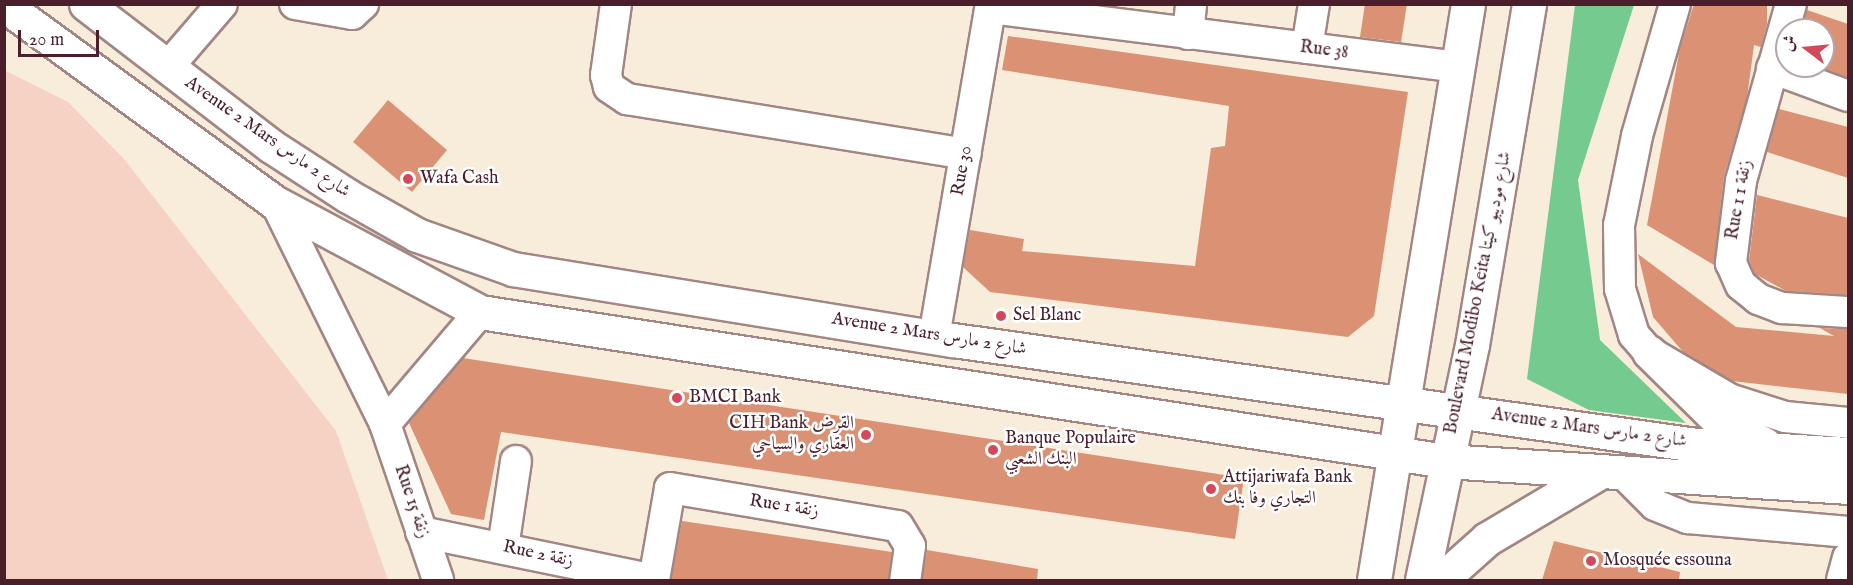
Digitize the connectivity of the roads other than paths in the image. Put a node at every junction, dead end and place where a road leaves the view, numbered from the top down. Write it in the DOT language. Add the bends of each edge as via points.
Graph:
graph roads {
  1 [pos="4,4"];
  2 [pos="86,4"];
  3 [pos="222,4"];
  4 [pos="295,4"];
  5 [pos="363,4"];
  6 [pos="616,4"];
  7 [pos="1191,4"];
  8 [pos="1314,4"];
  9 [pos="1468,4"];
  10 [pos="1529,4"];
  11 [pos="1675,4"];
  12 [pos="1791,4"];
  13 [pos="991,6"];
  14 [pos="108,14"];
  15 [pos="4,30"];
  16 [pos="1188,34"];
  17 [pos="1307,48"];
  18 [pos="79,55"];
  19 [pos="1459,67"];
  20 [pos="167,68"];
  21 [pos="1772,68"];
  22 [pos="1848,96"];
  23 [pos="966,154"];
  24 [pos="276,203"];
  25 [pos="480,312"];
  26 [pos="1848,312"];
  27 [pos="934,337"];
  28 [pos="1642,343"];
  29 [pos="1405,401"];
  30 [pos="1458,410"];
  31 [pos="385,424"];
  32 [pos="1848,446"];
  33 [pos="1773,449"];
  34 [pos="1396,451"];
  35 [pos="516,461"];
  36 [pos="1446,461"];
  37 [pos="1611,474"];
  38 [pos="1848,487"];
  39 [pos="421,532"];
  40 [pos="1848,532"];
  41 [pos="503,548"];
  42 [pos="1848,558"];
  43 [pos="438,580"];
  44 [pos="654,580"];
  45 [pos="905,580"];
  46 [pos="1374,580"];
  47 [pos="1422,580"];
  48 [pos="1441,580"];
  49 [pos="1842,580"];
  1 -- 18 [label="main road, Avenue 2 Mars شارع 2 مارس"];
  2 -- 14 [label="main road, Avenue 2 Mars شارع 2 مارس"];
  3 -- 20 [label="street"];
  4 -- 5 [label="street" via="352,14"];
  6 -- 23 [label="street" via="606,75 609,87 627,99"];
  7 -- 16 [label="street"];
  8 -- 17 [label="street"];
  9 -- 19 [label="main road"];
  10 -- 30 [label="main road, Boulevard Modibo Keita شارع موديبو كيتا"];
  11 -- 28 [label="street" via="1637,136 1620,225 1620,289"];
  12 -- 21 [label="street, Rue 1 زنقة 1"];
  13 -- 16 [label="street, Rue 38"];
  13 -- 23 [label="street, Rue 30"];
  14 -- 20 [label="main road, Avenue 2 Mars شارع 2 مارس"];
  15 -- 18 [label="main road"];
  16 -- 17 [label="street, Rue 38"];
  17 -- 19 [label="street, Rue 38"];
  18 -- 24 [label="main road, Avenue 2 Mars شارع 2 مارس"];
  19 -- 29 [label="main road"];
  20 -- 27 [label="main road, Avenue 2 Mars شارع 2 مارس" via="348,196 417,235 460,252 513,269"];
  21 -- 22 [label="street"];
  21 -- 26 [label="street, Rue 1 زنقة 1" via="1741,181 1731,263 1742,285 1758,299 1782,308"];
  23 -- 27 [label="street, Rue 30"];
  24 -- 25 [label="main road, Avenue 2 Mars شارع 2 مارس"];
  24 -- 31 [label="street, Rue 15 زنقة"];
  25 -- 31 [label="street"];
  25 -- 34 [label="main road, Avenue 2 Mars شارع 2 مارس"];
  27 -- 29 [label="main road, Avenue 2 Mars شارع 2 مارس"];
  28 -- 32 [label="street, Avenue 2 Mars شارع 2 مارس" via="1729,399 1785,417"];
  28 -- 33 [label="main road" via="1719,421"];
  29 -- 30 [label="main road, Avenue 2 Mars شارع 2 مارس"];
  29 -- 34 [label="main road"];
  30 -- 33 [label="main road, Avenue 2 Mars شارع 2 مارس" via="1695,445"];
  30 -- 36 [label="main road, Boulevard Modibo Keita شارع موديبو كيتا"];
  31 -- 39 [label="street, Rue 15 زنقة"];
  32 -- 33 [label="main road, Avenue 2 Mars شارع 2 مارس"];
  34 -- 36 [label="main road, Avenue 2 Mars شارع 2 مارس"];
  34 -- 46 [label="main road"];
  35 -- 41 [label="street"];
  36 -- 37 [label="main road, Avenue 2 Mars شارع 2 مارس"];
  36 -- 47 [label="main road, Boulevard Modibo Keita شارع موديبو كيتا"];
  37 -- 38 [label="main road, Avenue 2 Mars شارع 2 مارس"];
  37 -- 40 [label="street" via="1655,505 1688,518"];
  37 -- 48 [label="main road" via="1487,539"];
  39 -- 41 [label="street, Rue 2 زنقة"];
  39 -- 43 [label="street, Rue 15 زنقة"];
  41 -- 44 [label="street, Rue 2 زنقة"];
  42 -- 49 [label="street"];
  44 -- 45 [label="street, Rue 1 زنقة" via="670,488 898,526 910,546"];
}
